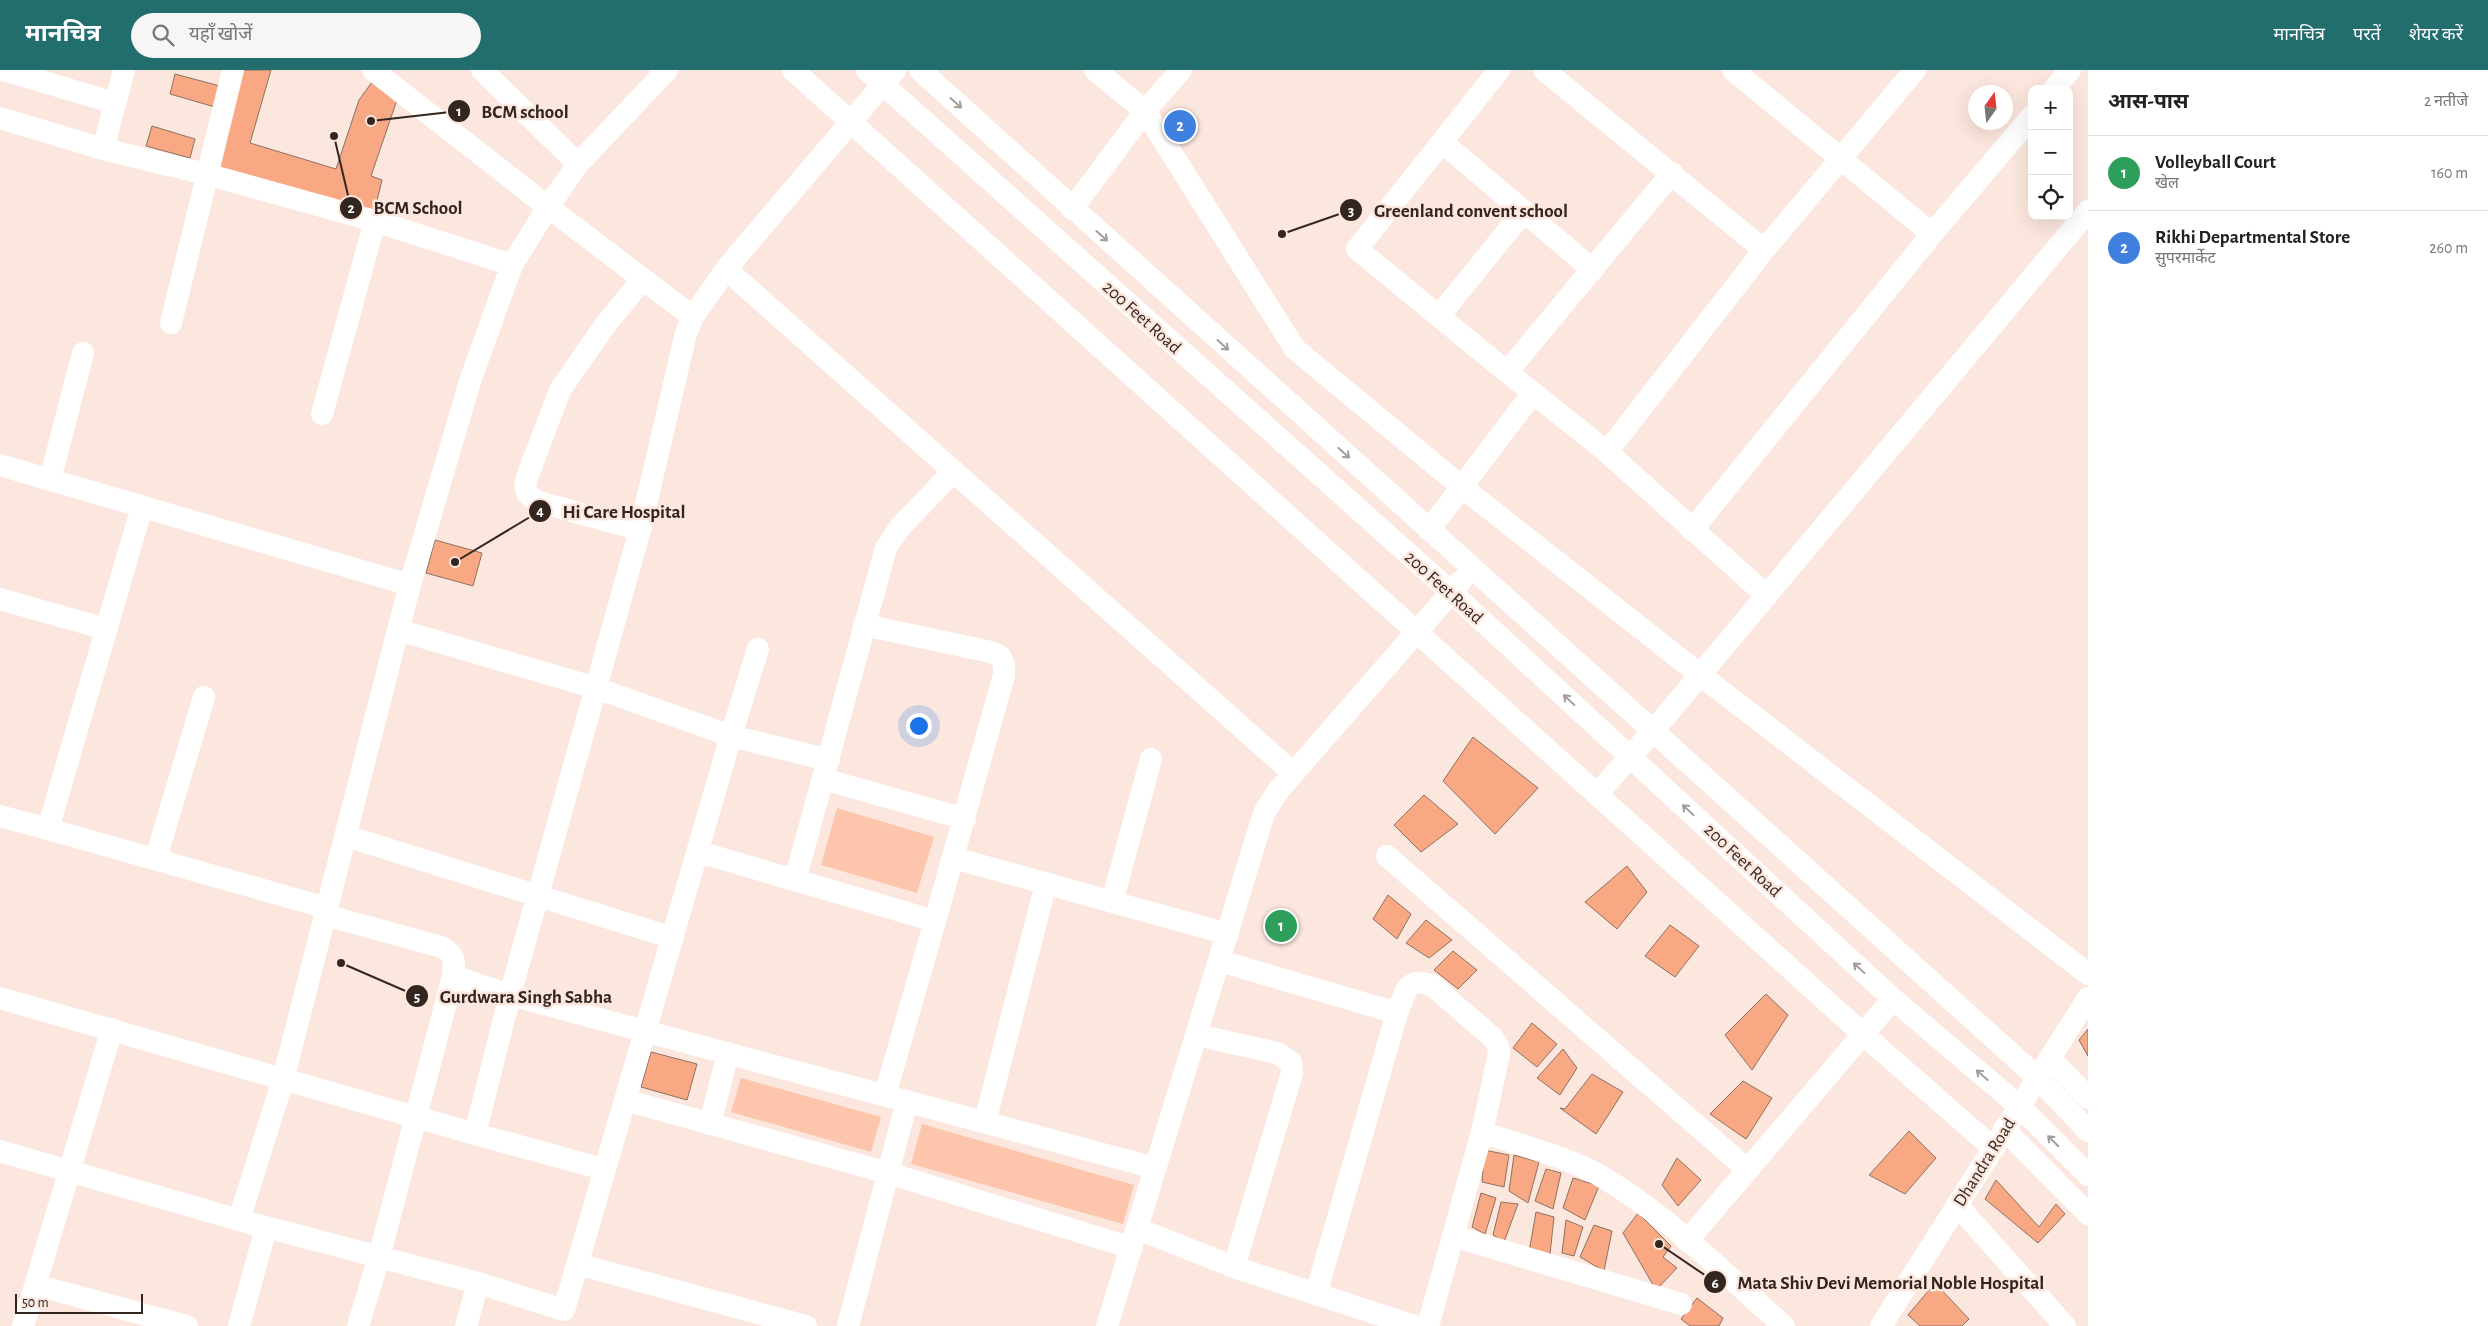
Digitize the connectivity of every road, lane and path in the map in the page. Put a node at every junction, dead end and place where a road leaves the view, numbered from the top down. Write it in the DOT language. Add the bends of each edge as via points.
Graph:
graph roads {
  1 [pos="2,70"];
  2 [pos="124,70"];
  3 [pos="233,70"];
  4 [pos="373,70"];
  5 [pos="482,70"];
  6 [pos="667,70"];
  7 [pos="793,70"];
  8 [pos="920,70"];
  9 [pos="1094,70"];
  10 [pos="1181,70"];
  11 [pos="1499,70"];
  12 [pos="1544,70"];
  13 [pos="1914,70"];
  14 [pos="2070,70"];
  15 [pos="1747,74"];
  16 [pos="881,75"];
  17 [pos="2057,85"];
  18 [pos="115,103"];
  19 [pos="1145,111"];
  20 [pos="0,118"];
  21 [pos="2028,121"];
  22 [pos="850,122"];
  23 [pos="1442,142"];
  24 [pos="103,149"];
  25 [pos="1840,159"];
  26 [pos="578,164"];
  27 [pos="1672,173"];
  28 [pos="206,174"];
  29 [pos="548,207"];
  30 [pos="1072,209"];
  31 [pos="1524,211"];
  32 [pos="2088,211"];
  33 [pos="375,221"];
  34 [pos="1932,234"];
  35 [pos="1764,250"];
  36 [pos="512,265"];
  37 [pos="726,268"];
  38 [pos="1593,270"];
  39 [pos="642,280"];
  40 [pos="1439,316"];
  41 [pos="692,317"];
  42 [pos="171,323"];
  43 [pos="83,353"];
  44 [pos="1507,372"];
  45 [pos="1533,393"];
  46 [pos="322,414"];
  47 [pos="1607,452"];
  48 [pos="0,465"];
  49 [pos="954,471"];
  50 [pos="50,480"];
  51 [pos="1462,487"];
  52 [pos="142,507"];
  53 [pos="640,530"];
  54 [pos="1430,530"];
  55 [pos="1692,530"];
  56 [pos="1472,568"];
  57 [pos="410,586"];
  58 [pos="1451,592"];
  59 [pos="1767,596"];
  60 [pos="0,599"];
  61 [pos="864,625"];
  62 [pos="106,629"];
  63 [pos="398,630"];
  64 [pos="1417,632"];
  65 [pos="758,649"];
  66 [pos="1700,674"];
  67 [pos="596,688"];
  68 [pos="204,697"];
  69 [pos="1654,730"];
  70 [pos="731,736"];
  71 [pos="1631,758"];
  72 [pos="1151,759"];
  73 [pos="826,770"];
  74 [pos="1293,773"];
  75 [pos="1597,794"];
  76 [pos="0,816"];
  77 [pos="965,819"];
  78 [pos="48,829"];
  79 [pos="346,836"];
  80 [pos="699,852"];
  81 [pos="1387,856"];
  82 [pos="156,858"];
  83 [pos="954,858"];
  84 [pos="795,880"];
  85 [pos="1046,883"];
  86 [pos="538,896"];
  87 [pos="1112,902"];
  88 [pos="326,912"];
  89 [pos="935,921"];
  90 [pos="1228,934"];
  91 [pos="673,938"];
  92 [pos="1220,961"];
  93 [pos="2088,974"];
  94 [pos="453,976"];
  95 [pos="510,995"];
  96 [pos="0,998"];
  97 [pos="2088,998"];
  98 [pos="1893,999"];
  99 [pos="1397,1014"];
  100 [pos="112,1029"];
  101 [pos="645,1030"];
  102 [pos="1197,1035"];
  103 [pos="1864,1035"];
  104 [pos="728,1053"];
  105 [pos="2050,1058"];
  106 [pos="2038,1078"];
  107 [pos="283,1080"];
  108 [pos="896,1098"];
  109 [pos="2088,1098"];
  110 [pos="624,1100"];
  111 [pos="2019,1106"];
  112 [pos="416,1117"];
  113 [pos="985,1122"];
  114 [pos="710,1124"];
  115 [pos="2004,1129"];
  116 [pos="2088,1131"];
  117 [pos="1482,1132"];
  118 [pos="475,1134"];
  119 [pos="1992,1147"];
  120 [pos="0,1151"];
  121 [pos="1155,1168"];
  122 [pos="603,1169"];
  123 [pos="1748,1170"];
  124 [pos="69,1171"];
  125 [pos="888,1173"];
  126 [pos="2088,1175"];
  127 [pos="1957,1205"];
  128 [pos="2088,1214"];
  129 [pos="239,1220"];
  130 [pos="266,1228"];
  131 [pos="1453,1236"];
  132 [pos="1135,1238"];
  133 [pos="1687,1241"];
  134 [pos="379,1257"];
  135 [pos="577,1264"];
  136 [pos="1234,1268"];
  137 [pos="478,1283"];
  138 [pos="36,1285"];
  139 [pos="1316,1294"];
  140 [pos="1681,1304"];
  141 [pos="561,1318"];
  142 [pos="1891,1322"];
  143 [pos="24,1326"];
  144 [pos="187,1326"];
  145 [pos="239,1326"];
  146 [pos="358,1326"];
  147 [pos="466,1326"];
  148 [pos="806,1326"];
  149 [pos="848,1326"];
  150 [pos="1107,1326"];
  151 [pos="1414,1326"];
  152 [pos="1428,1326"];
  153 [pos="1784,1326"];
  154 [pos="2065,1326"];
  1 -- 18 [label="street"];
  2 -- 18 [label="street"];
  3 -- 28 [label="street"];
  4 -- 29 [label="street"];
  5 -- 26 [label="street"];
  6 -- 26 [label="street"];
  7 -- 22 [label="street"];
  8 -- 30 [label="street, one-way"];
  9 -- 19 [label="street"];
  10 -- 19 [label="street"];
  11 -- 23 [label="street"];
  12 -- 27 [label="street"];
  13 -- 25 [label="street"];
  14 -- 17 [label="street"];
  15 -- 25 [label="street"];
  16 -- 22 [label="street"];
  16 -- 58 [label="street, 200 Feet Road"];
  18 -- 24 [label="street"];
  19 -- 30 [label="street"];
  19 -- 51 [label="street" via="1295,349"];
  20 -- 24 [label="street"];
  21 -- 34 [label="street"];
  22 -- 37 [label="street"];
  22 -- 64 [label="street"];
  23 -- 31 [label="street"];
  23 -- 40 [label="street" via="1357,249"];
  24 -- 28 [label="street"];
  25 -- 34 [label="street"];
  25 -- 35 [label="street"];
  26 -- 29 [label="street"];
  27 -- 35 [label="street"];
  27 -- 38 [label="street"];
  28 -- 33 [label="street"];
  28 -- 42 [label="street"];
  29 -- 36 [label="street"];
  29 -- 39 [label="street"];
  30 -- 54 [label="street, one-way"];
  31 -- 38 [label="street"];
  31 -- 40 [label="street"];
  32 -- 59 [label="street"];
  33 -- 36 [label="street"];
  33 -- 46 [label="street"];
  34 -- 55 [label="street"];
  35 -- 47 [label="street"];
  36 -- 57 [label="street" via="471,378"];
  37 -- 41 [label="street"];
  37 -- 49 [label="street"];
  38 -- 44 [label="street"];
  39 -- 41 [label="street"];
  39 -- 53 [label="street" via="606,324 560,390 525,489 528,496 539,502"];
  40 -- 44 [label="street"];
  41 -- 53 [label="street"];
  43 -- 50 [label="street"];
  44 -- 45 [label="street"];
  45 -- 47 [label="street"];
  45 -- 51 [label="street"];
  47 -- 55 [label="street"];
  48 -- 50 [label="street"];
  49 -- 61 [label="street" via="892,538"];
  49 -- 74 [label="street"];
  50 -- 52 [label="street"];
  51 -- 54 [label="street"];
  51 -- 66 [label="street"];
  52 -- 57 [label="street"];
  52 -- 62 [label="street"];
  53 -- 67 [label="street"];
  54 -- 56 [label="street"];
  55 -- 59 [label="street"];
  56 -- 58 [label="street"];
  56 -- 69 [label="street"];
  57 -- 63 [label="street"];
  58 -- 64 [label="street"];
  71 -- 58 [label="street, 200 Feet Road, one-way"];
  59 -- 66 [label="street"];
  60 -- 62 [label="street"];
  61 -- 73 [label="street"];
  61 -- 77 [label="street" via="1000,656 1004,675"];
  62 -- 78 [label="street"];
  63 -- 67 [label="street"];
  63 -- 79 [label="street"];
  64 -- 74 [label="street"];
  64 -- 75 [label="street"];
  65 -- 70 [label="street"];
  66 -- 69 [label="street"];
  66 -- 93 [label="street"];
  67 -- 70 [label="street"];
  67 -- 86 [label="street"];
  68 -- 82 [label="street"];
  69 -- 71 [label="street"];
  69 -- 106 [label="street"];
  70 -- 73 [label="street"];
  70 -- 80 [label="street"];
  71 -- 75 [label="street"];
  98 -- 71 [label="street, 200 Feet Road, one-way"];
  72 -- 87 [label="street"];
  73 -- 77 [label="street"];
  73 -- 84 [label="street"];
  74 -- 90 [label="street" via="1271,799 1264,813"];
  75 -- 103 [label="street"];
  76 -- 78 [label="street"];
  77 -- 83 [label="street"];
  78 -- 82 [label="street"];
  79 -- 86 [label="street"];
  79 -- 88 [label="street"];
  80 -- 84 [label="street"];
  80 -- 91 [label="street"];
  81 -- 123 [label="street"];
  82 -- 88 [label="street"];
  83 -- 85 [label="street"];
  83 -- 89 [label="street"];
  84 -- 89 [label="street"];
  85 -- 87 [label="street"];
  85 -- 113 [label="street"];
  86 -- 91 [label="street"];
  86 -- 95 [label="street"];
  87 -- 90 [label="street"];
  88 -- 94 [label="street" via="442,947 455,959"];
  88 -- 107 [label="street"];
  89 -- 108 [label="street"];
  90 -- 92 [label="street"];
  91 -- 101 [label="street"];
  92 -- 99 [label="street"];
  92 -- 102 [label="street"];
  94 -- 95 [label="street"];
  94 -- 112 [label="street"];
  95 -- 101 [label="street"];
  95 -- 118 [label="street"];
  96 -- 100 [label="street"];
  97 -- 105 [label="street, Dhandra Road"];
  98 -- 103 [label="street"];
  111 -- 98 [label="street, 200 Feet Road, one-way"];
  99 -- 117 [label="street" via="1409,986 1424,982 1433,986 1493,1038 1499,1054"];
  99 -- 139 [label="street"];
  100 -- 107 [label="street"];
  100 -- 124 [label="street"];
  101 -- 104 [label="street"];
  101 -- 110 [label="street"];
  102 -- 121 [label="street"];
  102 -- 136 [label="street" via="1277,1052 1291,1062 1292,1073"];
  103 -- 119 [label="street"];
  103 -- 123 [label="street"];
  104 -- 108 [label="street"];
  104 -- 114 [label="street"];
  105 -- 106 [label="street, Dhandra Road"];
  105 -- 109 [label="street"];
  106 -- 111 [label="street, Dhandra Road"];
  106 -- 116 [label="street"];
  107 -- 112 [label="street"];
  107 -- 129 [label="street"];
  108 -- 113 [label="street"];
  108 -- 125 [label="street"];
  110 -- 114 [label="street"];
  110 -- 122 [label="street"];
  111 -- 115 [label="street, Dhandra Road"];
  126 -- 111 [label="street, 200 Feet Road, one-way"];
  112 -- 118 [label="street"];
  112 -- 134 [label="street"];
  113 -- 121 [label="street"];
  114 -- 125 [label="street"];
  115 -- 119 [label="street, Dhandra Road"];
  115 -- 128 [label="street"];
  117 -- 131 [label="street"];
  117 -- 133 [label="street" via="1590,1170 1622,1190"];
  118 -- 122 [label="street"];
  119 -- 127 [label="street, Dhandra Road"];
  120 -- 124 [label="street"];
  121 -- 132 [label="street"];
  122 -- 135 [label="street"];
  123 -- 133 [label="street"];
  124 -- 129 [label="street"];
  124 -- 138 [label="street"];
  125 -- 132 [label="street"];
  125 -- 149 [label="street"];
  127 -- 142 [label="street, Dhandra Road"];
  127 -- 154 [label="street"];
  129 -- 130 [label="street"];
  130 -- 134 [label="street"];
  130 -- 145 [label="street"];
  131 -- 140 [label="street"];
  131 -- 152 [label="street"];
  132 -- 136 [label="street"];
  132 -- 150 [label="street"];
  133 -- 153 [label="street"];
  134 -- 137 [label="street"];
  134 -- 146 [label="street"];
  135 -- 141 [label="street"];
  135 -- 148 [label="street"];
  136 -- 139 [label="street"];
  137 -- 141 [label="street"];
  137 -- 147 [label="street"];
  138 -- 143 [label="street"];
  138 -- 144 [label="street"];
  139 -- 151 [label="street"];
}
